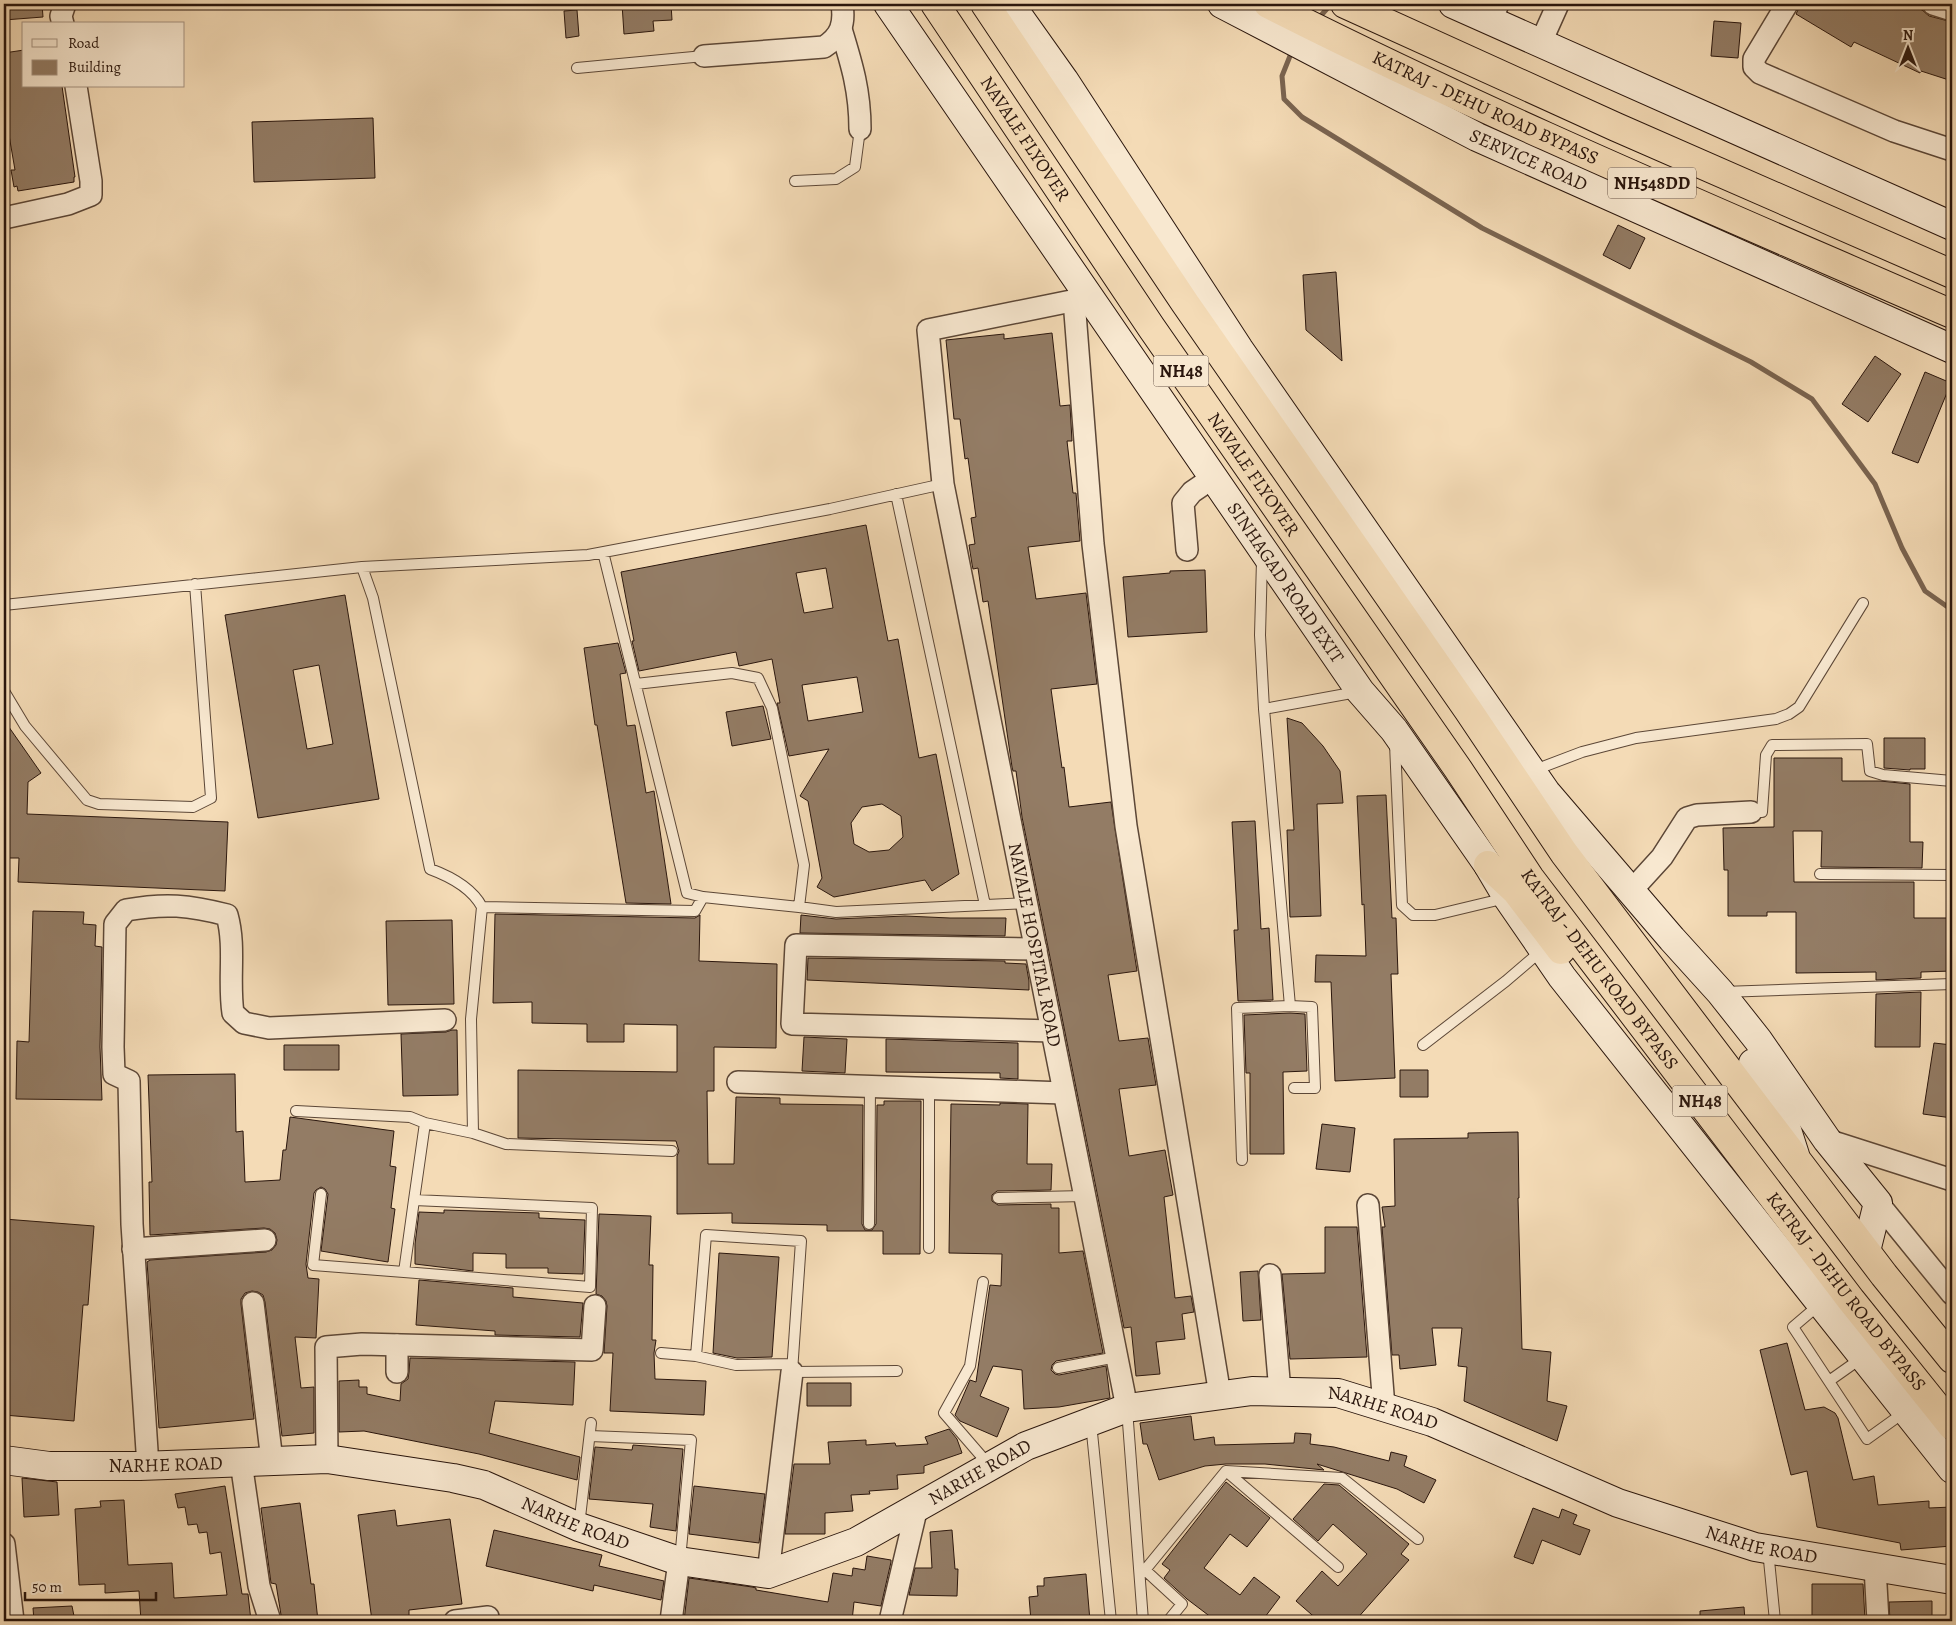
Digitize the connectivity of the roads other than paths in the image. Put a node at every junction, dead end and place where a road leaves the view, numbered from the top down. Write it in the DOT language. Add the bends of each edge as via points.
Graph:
graph roads {
  1 [pos="66,4"];
  2 [pos="842,4"];
  3 [pos="888,4"];
  4 [pos="935,4"];
  5 [pos="986,4"];
  6 [pos="1010,4"];
  7 [pos="1029,4"];
  8 [pos="1222,4"];
  9 [pos="1346,4"];
  10 [pos="1453,4"];
  11 [pos="1558,4"];
  12 [pos="1787,4"];
  13 [pos="1934,4"];
  14 [pos="1952,10"];
  15 [pos="1494,12"];
  16 [pos="1278,16"];
  17 [pos="62,22"];
  18 [pos="841,29"];
  19 [pos="1030,33"];
  20 [pos="1541,42"];
  21 [pos="704,56"];
  22 [pos="1350,57"];
  23 [pos="577,68"];
  24 [pos="76,88"];
  25 [pos="860,129"];
  26 [pos="1952,150"];
  27 [pos="795,181"];
  28 [pos="4,198"];
  29 [pos="4,204"];
  30 [pos="4,218"];
  31 [pos="1952,226"];
  32 [pos="1952,274"];
  33 [pos="1082,298"];
  34 [pos="1952,314"];
  35 [pos="1952,349"];
  36 [pos="1214,477"];
  37 [pos="942,484"];
  38 [pos="896,494"];
  39 [pos="1263,549"];
  40 [pos="1188,550"];
  41 [pos="603,552"];
  42 [pos="362,566"];
  43 [pos="194,584"];
  44 [pos="1863,603"];
  45 [pos="4,605"];
  46 [pos="636,684"];
  47 [pos="4,691"];
  48 [pos="1360,691"];
  49 [pos="1264,709"];
  50 [pos="1394,730"];
  51 [pos="1458,769"];
  52 [pos="1531,771"];
  53 [pos="1952,781"];
  54 [pos="1750,812"];
  55 [pos="1488,865"];
  56 [pos="1820,874"];
  57 [pos="1952,875"];
  58 [pos="1631,891"];
  59 [pos="703,897"];
  60 [pos="1507,897"];
  61 [pos="1026,903"];
  62 [pos="985,905"];
  63 [pos="482,907"];
  64 [pos="799,907"];
  65 [pos="1608,911"];
  66 [pos="1036,949"];
  67 [pos="1543,949"];
  68 [pos="1952,984"];
  69 [pos="1721,1002"];
  70 [pos="1290,1006"];
  71 [pos="445,1020"];
  72 [pos="1052,1031"];
  73 [pos="1423,1044"];
  74 [pos="1664,1053"];
  75 [pos="738,1082"];
  76 [pos="870,1086"];
  77 [pos="929,1088"];
  78 [pos="1294,1088"];
  79 [pos="1064,1093"];
  80 [pos="296,1110"];
  81 [pos="425,1123"];
  82 [pos="473,1133"];
  83 [pos="1827,1140"];
  84 [pos="672,1151"];
  85 [pos="1797,1159"];
  86 [pos="1242,1160"];
  87 [pos="1952,1180"];
  88 [pos="321,1194"];
  89 [pos="1085,1196"];
  90 [pos="998,1198"];
  91 [pos="414,1200"];
  92 [pos="1878,1203"];
  93 [pos="1368,1205"];
  94 [pos="868,1224"];
  95 [pos="266,1240"];
  96 [pos="929,1248"];
  97 [pos="134,1249"];
  98 [pos="1866,1251"];
  99 [pos="404,1272"];
  100 [pos="1270,1276"];
  101 [pos="983,1282"];
  102 [pos="1952,1294"];
  103 [pos="253,1303"];
  104 [pos="1821,1304"];
  105 [pos="595,1306"];
  106 [pos="397,1345"];
  107 [pos="662,1353"];
  108 [pos="696,1356"];
  109 [pos="1117,1357"];
  110 [pos="1863,1357"];
  111 [pos="1952,1359"];
  112 [pos="792,1368"];
  113 [pos="1058,1368"];
  114 [pos="897,1371"];
  115 [pos="397,1372"];
  116 [pos="1829,1381"];
  117 [pos="1280,1392"];
  118 [pos="1220,1395"];
  119 [pos="1384,1407"];
  120 [pos="1127,1408"];
  121 [pos="1906,1411"];
  122 [pos="1091,1422"];
  123 [pos="591,1423"];
  124 [pos="1952,1426"];
  125 [pos="590,1436"];
  126 [pos="326,1459"];
  127 [pos="4,1460"];
  128 [pos="272,1461"];
  129 [pos="241,1462"];
  130 [pos="148,1466"];
  131 [pos="990,1466"];
  132 [pos="1952,1469"];
  133 [pos="1226,1471"];
  134 [pos="917,1507"];
  135 [pos="579,1527"];
  136 [pos="1418,1539"];
  137 [pos="4,1544"];
  138 [pos="1768,1549"];
  139 [pos="679,1561"];
  140 [pos="1338,1567"];
  141 [pos="1875,1567"];
  142 [pos="768,1574"];
  143 [pos="1952,1580"];
  144 [pos="481,1619"];
  145 [pos="13,1621"];
  146 [pos="270,1621"];
  147 [pos="455,1621"];
  148 [pos="671,1621"];
  149 [pos="890,1621"];
  150 [pos="1111,1621"];
  151 [pos="1143,1621"];
  152 [pos="1168,1621"];
  153 [pos="1775,1621"];
  154 [pos="1878,1621"];
  1 -- 17 [label="street" via="61,16"];
  2 -- 18 [label="street"];
  3 -- 33 [label="street, SINHAGAD ROAD EXIT"];
  4 -- 51 [label="highway, NAVALE FLYOVER / NH48" via="1156,335"];
  5 -- 65 [label="highway, NH48" via="1185,303 1564,853"];
  6 -- 19 [label="street"];
  7 -- 19 [label="street"];
  8 -- 16 [label="street"];
  9 -- 32 [label="highway, KATRAJ - DEHU ROAD BYPASS / NH548DD"];
  10 -- 15 [label="street"];
  11 -- 20 [label="street"];
  12 -- 26 [label="street" via="1754,59 1754,67 1760,73 1894,131"];
  13 -- 14 [label="street"];
  15 -- 20 [label="street"];
  16 -- 22 [label="highway, KATRAJ - DEHU ROAD BYPASS / NH548DD"];
  18 -- 21 [label="street" via="824,47"];
  18 -- 25 [label="street" via="860,102"];
  19 -- 52 [label="street" via="1239,349"];
  20 -- 31 [label="street"];
  21 -- 23 [label="lane"];
  22 -- 34 [label="highway, KATRAJ - DEHU ROAD BYPASS / NH548DD"];
  22 -- 35 [label="street, SERVICE ROAD" via="1477,137"];
  24 -- 30 [label="street" via="91,195 68,204"];
  25 -- 27 [label="lane" via="855,167 836,178"];
  28 -- 29 [label="street"];
  33 -- 36 [label="street, SINHAGAD ROAD EXIT"];
  33 -- 37 [label="street, NAVALE HOSPITAL ROAD" via="928,330"];
  33 -- 118 [label="street" via="1092,544 1126,826"];
  36 -- 39 [label="street, SINHAGAD ROAD EXIT"];
  36 -- 40 [label="street" via="1192,492 1183,503"];
  37 -- 38 [label="lane"];
  37 -- 61 [label="street, NAVALE HOSPITAL ROAD"];
  38 -- 41 [label="lane"];
  38 -- 62 [label="lane"];
  39 -- 48 [label="street, SINHAGAD ROAD EXIT"];
  39 -- 49 [label="lane" via="1260,634"];
  41 -- 42 [label="lane"];
  41 -- 46 [label="lane"];
  42 -- 43 [label="lane"];
  42 -- 63 [label="lane" via="374,598 430,869 447,875 477,898"];
  43 -- 45 [label="lane"];
  43 -- 47 [label="lane" via="211,798 193,807 99,804 87,800 25,726"];
  44 -- 52 [label="lane" via="1799,708 1789,714 1776,719 1612,743"];
  46 -- 59 [label="lane" via="687,893"];
  46 -- 64 [label="lane" via="732,673 758,678 772,708 804,865"];
  48 -- 49 [label="lane"];
  48 -- 50 [label="street, SINHAGAD ROAD EXIT"];
  49 -- 70 [label="lane"];
  50 -- 55 [label="street, SINHAGAD ROAD EXIT"];
  50 -- 60 [label="lane" via="1402,905 1413,915 1436,915"];
  51 -- 74 [label="highway, KATRAJ - DEHU ROAD BYPASS / NH48" via="1530,878"];
  52 -- 58 [label="street"];
  53 -- 54 [label="lane" via="1883,776 1870,771 1867,744 1772,745 1766,755 1762,812"];
  54 -- 58 [label="street" via="1697,814 1687,818 1662,857"];
  55 -- 60 [label="street, SINHAGAD ROAD EXIT"];
  55 -- 74 [label="highway" via="1516,892 1568,959 1636,1034"];
  56 -- 57 [label="lane"];
  58 -- 69 [label="street"];
  59 -- 63 [label="lane" via="695,911"];
  59 -- 64 [label="lane"];
  60 -- 67 [label="street, SINHAGAD ROAD EXIT"];
  61 -- 62 [label="lane"];
  61 -- 66 [label="street, NAVALE HOSPITAL ROAD"];
  62 -- 64 [label="lane" via="836,912"];
  63 -- 82 [label="lane" via="471,1018"];
  65 -- 69 [label="street"];
  65 -- 85 [label="highway, NH48"];
  66 -- 72 [label="street, NAVALE HOSPITAL ROAD"];
  66 -- 72 [label="street" via="796,945 792,1024"];
  67 -- 73 [label="lane"];
  67 -- 104 [label="street, SINHAGAD ROAD EXIT" via="1568,985"];
  68 -- 69 [label="lane" via="1849,986"];
  69 -- 83 [label="street" via="1758,1040"];
  69 -- 85 [label="street" via="1780,1108"];
  70 -- 78 [label="lane" via="1312,1007 1315,1088"];
  70 -- 86 [label="lane" via="1237,1008"];
  71 -- 97 [label="street" via="269,1028 244,1023 233,1013 230,997 231,931 227,915 187,907 126,910 115,924 112,1048 114,1074 129,1081"];
  72 -- 79 [label="street, NAVALE HOSPITAL ROAD"];
  74 -- 124 [label="highway, KATRAJ - DEHU ROAD BYPASS / NH48" via="1851,1300"];
  75 -- 76 [label="street"];
  76 -- 77 [label="street"];
  76 -- 94 [label="lane"];
  77 -- 79 [label="street"];
  77 -- 96 [label="lane"];
  79 -- 89 [label="street, NAVALE HOSPITAL ROAD"];
  80 -- 81 [label="lane" via="410,1118"];
  81 -- 82 [label="lane"];
  81 -- 91 [label="lane"];
  82 -- 84 [label="lane" via="506,1144"];
  83 -- 87 [label="street"];
  83 -- 92 [label="street"];
  85 -- 98 [label="highway, NH48"];
  88 -- 99 [label="lane" via="313,1265"];
  89 -- 90 [label="lane"];
  89 -- 109 [label="street, NAVALE HOSPITAL ROAD"];
  91 -- 99 [label="lane"];
  91 -- 99 [label="lane" via="592,1208 590,1287"];
  92 -- 98 [label="street"];
  92 -- 102 [label="street"];
  93 -- 119 [label="street"];
  95 -- 97 [label="street"];
  97 -- 130 [label="street"];
  98 -- 111 [label="highway, NH48"];
  100 -- 117 [label="street"];
  101 -- 131 [label="lane" via="970,1366 944,1413"];
  103 -- 128 [label="street"];
  104 -- 110 [label="street, SINHAGAD ROAD EXIT"];
  104 -- 116 [label="lane" via="1793,1327"];
  105 -- 106 [label="street" via="592,1350"];
  106 -- 115 [label="street"];
  106 -- 126 [label="street" via="326,1347"];
  107 -- 108 [label="lane"];
  108 -- 112 [label="lane" via="736,1365"];
  108 -- 112 [label="lane" via="706,1235 801,1241"];
  109 -- 113 [label="lane"];
  109 -- 120 [label="street, NAVALE HOSPITAL ROAD"];
  110 -- 116 [label="lane"];
  110 -- 121 [label="street, SINHAGAD ROAD EXIT"];
  112 -- 114 [label="lane"];
  112 -- 142 [label="street"];
  116 -- 121 [label="lane" via="1866,1439"];
  117 -- 118 [label="street, NARHE ROAD"];
  117 -- 119 [label="street, NARHE ROAD" via="1338,1393"];
  118 -- 120 [label="street, NARHE ROAD"];
  119 -- 138 [label="street, NARHE ROAD" via="1432,1422 1618,1504"];
  120 -- 122 [label="street, NARHE ROAD"];
  120 -- 151 [label="lane"];
  121 -- 132 [label="street, SINHAGAD ROAD EXIT"];
  122 -- 131 [label="street, NARHE ROAD" via="1026,1446"];
  122 -- 150 [label="lane"];
  123 -- 125 [label="lane"];
  125 -- 135 [label="lane"];
  125 -- 139 [label="lane" via="691,1440"];
  126 -- 128 [label="street, NARHE ROAD"];
  126 -- 135 [label="street, NARHE ROAD" via="484,1485"];
  127 -- 130 [label="street, NARHE ROAD" via="49,1466"];
  128 -- 129 [label="street, NARHE ROAD"];
  129 -- 130 [label="street, NARHE ROAD"];
  129 -- 146 [label="street" via="259,1586"];
  131 -- 134 [label="street, NARHE ROAD"];
  133 -- 136 [label="lane" via="1342,1478"];
  133 -- 140 [label="lane"];
  133 -- 152 [label="lane" via="1145,1570 1182,1604"];
  134 -- 142 [label="street, NARHE ROAD" via="856,1542"];
  134 -- 149 [label="street"];
  135 -- 139 [label="street, NARHE ROAD"];
  137 -- 145 [label="street"];
  138 -- 141 [label="street, NARHE ROAD"];
  138 -- 153 [label="lane"];
  139 -- 142 [label="street, NARHE ROAD"];
  139 -- 148 [label="street"];
  141 -- 143 [label="street, NARHE ROAD"];
  141 -- 154 [label="street"];
  144 -- 147 [label="street"];
}
